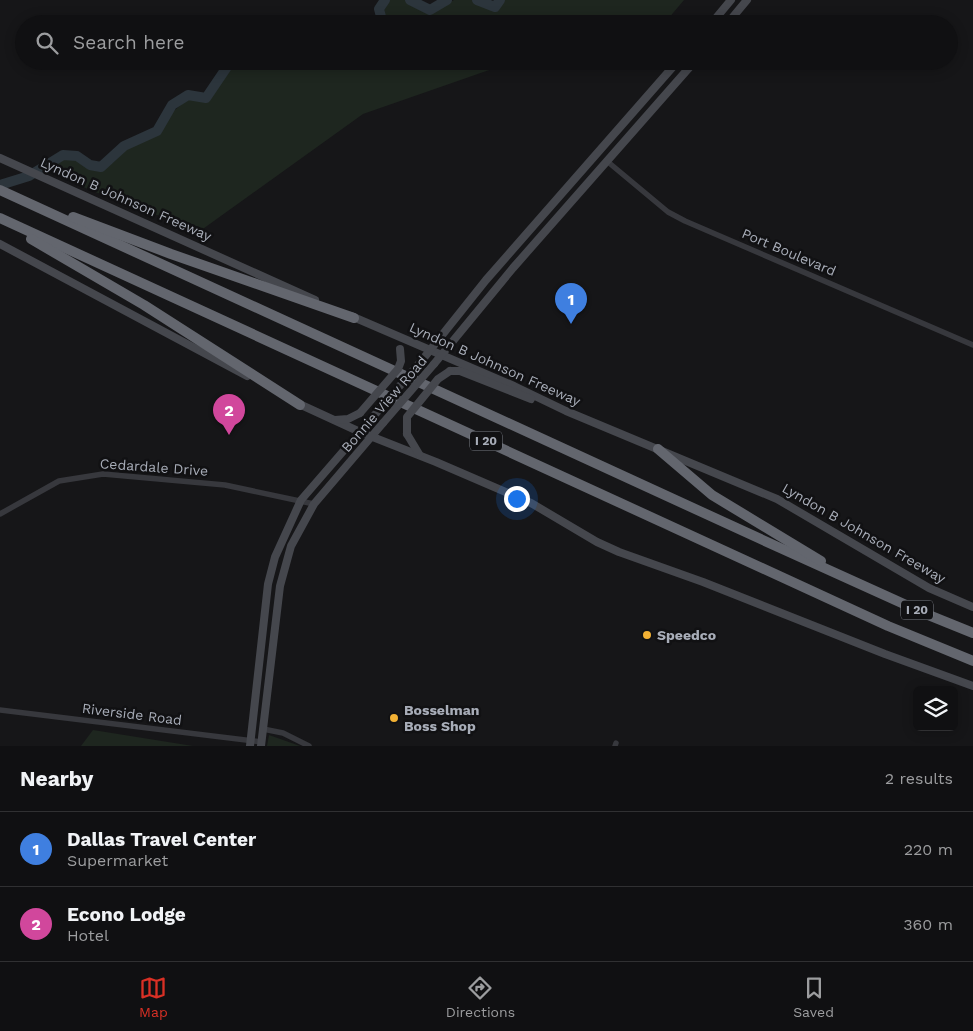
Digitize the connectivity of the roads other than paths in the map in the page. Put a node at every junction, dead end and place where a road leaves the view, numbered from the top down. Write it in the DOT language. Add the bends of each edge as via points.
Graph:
graph roads {
  1 [pos="731,0"];
  2 [pos="747,0"];
  3 [pos="718,15"];
  4 [pos="734,15"];
  5 [pos="670,70"];
  6 [pos="687,70"];
  7 [pos="598,153"];
  8 [pos="0,158"];
  9 [pos="608,162"];
  10 [pos="0,190"];
  11 [pos="16,197"];
  12 [pos="0,219"];
  13 [pos="0,244"];
  14 [pos="486,280"];
  15 [pos="496,288"];
  16 [pos="354,318"];
  17 [pos="390,332"];
  18 [pos="973,345"];
  19 [pos="431,350"];
  20 [pos="442,355"];
  21 [pos="300,405"];
  22 [pos="566,411"];
  23 [pos="333,420"];
  24 [pos="360,432"];
  25 [pos="372,436"];
  26 [pos="658,449"];
  27 [pos="421,456"];
  28 [pos="301,500"];
  29 [pos="314,504"];
  30 [pos="0,514"];
  31 [pos="268,584"];
  32 [pos="862,585"];
  33 [pos="280,590"];
  34 [pos="973,607"];
  35 [pos="973,633"];
  36 [pos="973,661"];
  37 [pos="973,686"];
  38 [pos="0,710"];
  39 [pos="264,729"];
  40 [pos="250,744"];
  41 [pos="262,744"];
  42 [pos="308,746"];
  1 -- 3 [label="main road"];
  2 -- 4 [label="main road"];
  5 -- 7 [label="main road, Bonnie View Road"];
  6 -- 9 [label="main road, Bonnie View Road"];
  7 -- 9 [label="main road"];
  7 -- 14 [label="main road, Bonnie View Road"];
  8 -- 16 [label="main road, Lyndon B Johnson Freeway"];
  9 -- 15 [label="main road, Bonnie View Road"];
  9 -- 18 [label="street, Port Boulevard" via="668,212 685,221"];
  10 -- 11 [label="highway, I 20"];
  11 -- 16 [label="highway"];
  11 -- 32 [label="highway, I 20"];
  12 -- 21 [label="highway" via="144,305"];
  12 -- 36 [label="highway, I 20" via="879,622"];
  13 -- 21 [label="main road"];
  14 -- 15 [label="main road"];
  14 -- 19 [label="main road, Bonnie View Road"];
  15 -- 20 [label="main road, Bonnie View Road"];
  16 -- 17 [label="main road, Lyndon B Johnson Freeway"];
  17 -- 19 [label="main road, Lyndon B Johnson Freeway"];
  17 -- 23 [label="main road, bridge" via="400,349 398,369 360,413 348,419"];
  19 -- 20 [label="main road, Lyndon B Johnson Freeway"];
  19 -- 24 [label="main road, Bonnie View Road, bridge"];
  20 -- 22 [label="main road, Lyndon B Johnson Freeway"];
  20 -- 25 [label="main road, Bonnie View Road, bridge"];
  21 -- 23 [label="main road"];
  22 -- 26 [label="main road, Lyndon B Johnson Freeway"];
  22 -- 27 [label="main road, bridge" via="460,371 450,371 438,379 407,417 407,434"];
  23 -- 24 [label="main road"];
  24 -- 25 [label="main road"];
  24 -- 28 [label="main road, Bonnie View Road"];
  25 -- 27 [label="main road"];
  25 -- 29 [label="main road, Bonnie View Road"];
  26 -- 32 [label="highway" via="712,495"];
  26 -- 34 [label="main road, Lyndon B Johnson Freeway" via="777,499 929,588"];
  27 -- 37 [label="main road" via="531,503 619,552"];
  28 -- 29 [label="street, Cedardale Drive"];
  28 -- 30 [label="street, Cedardale Drive" via="225,485 103,474 59,480"];
  28 -- 31 [label="main road, Bonnie View Road" via="282,538"];
  29 -- 33 [label="main road, Bonnie View Road" via="291,546"];
  31 -- 33 [label="main road"];
  31 -- 40 [label="main road, Bonnie View Road"];
  32 -- 35 [label="highway, I 20"];
  33 -- 39 [label="main road, Bonnie View Road"];
  38 -- 40 [label="street, Riverside Road"];
  39 -- 41 [label="main road, Bonnie View Road"];
  39 -- 42 [label="street" via="283,733"];
  40 -- 41 [label="street, Riverside Road"];
}
